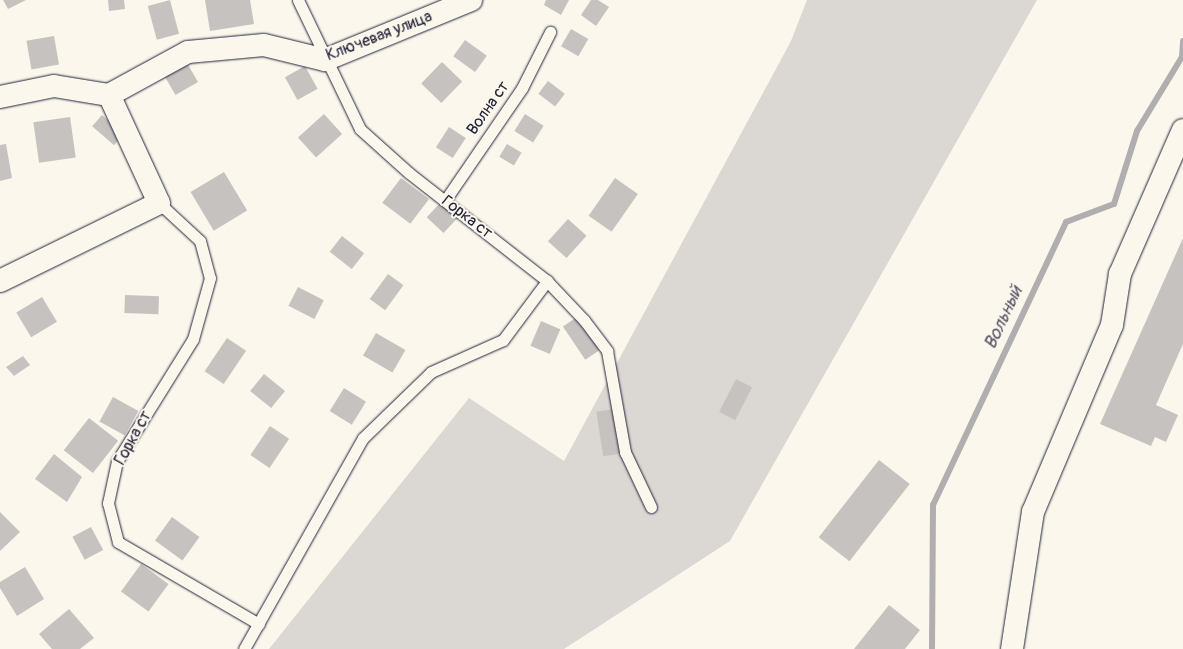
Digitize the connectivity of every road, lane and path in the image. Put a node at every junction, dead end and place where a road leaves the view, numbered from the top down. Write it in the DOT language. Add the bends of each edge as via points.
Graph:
graph roads {
  1 [pos="298,0"];
  2 [pos="471,0"];
  3 [pos="550,32"];
  4 [pos="325,60"];
  5 [pos="109,95"];
  6 [pos="0,97"];
  7 [pos="1183,130"];
  8 [pos="446,200"];
  9 [pos="160,203"];
  10 [pos="0,281"];
  11 [pos="547,281"];
  12 [pos="651,507"];
  13 [pos="259,624"];
  14 [pos="244,649"];
  15 [pos="1012,649"];
  1 -- 4 [label="lane, Горка ст"];
  2 -- 4 [label="street, Ключевая улица"];
  3 -- 8 [label="lane, Волна ст" via="522,88"];
  4 -- 5 [label="street, Ключевая улица" via="264,45 188,52"];
  4 -- 8 [label="lane, Горка ст" via="360,129"];
  5 -- 6 [label="street" via="54,86"];
  5 -- 9 [label="street, Горка ст"];
  7 -- 15 [label="street" via="1120,274 1112,325 1033,512"];
  8 -- 11 [label="lane, Горка ст"];
  9 -- 10 [label="street"];
  9 -- 13 [label="lane, Горка ст" via="200,241 210,278 193,339 117,461 108,504 118,542"];
  11 -- 12 [label="lane, Горка ст" via="584,320 607,351 625,452"];
  11 -- 13 [label="lane" via="503,340 431,372 363,438"];
  13 -- 14 [label="lane"];
}
